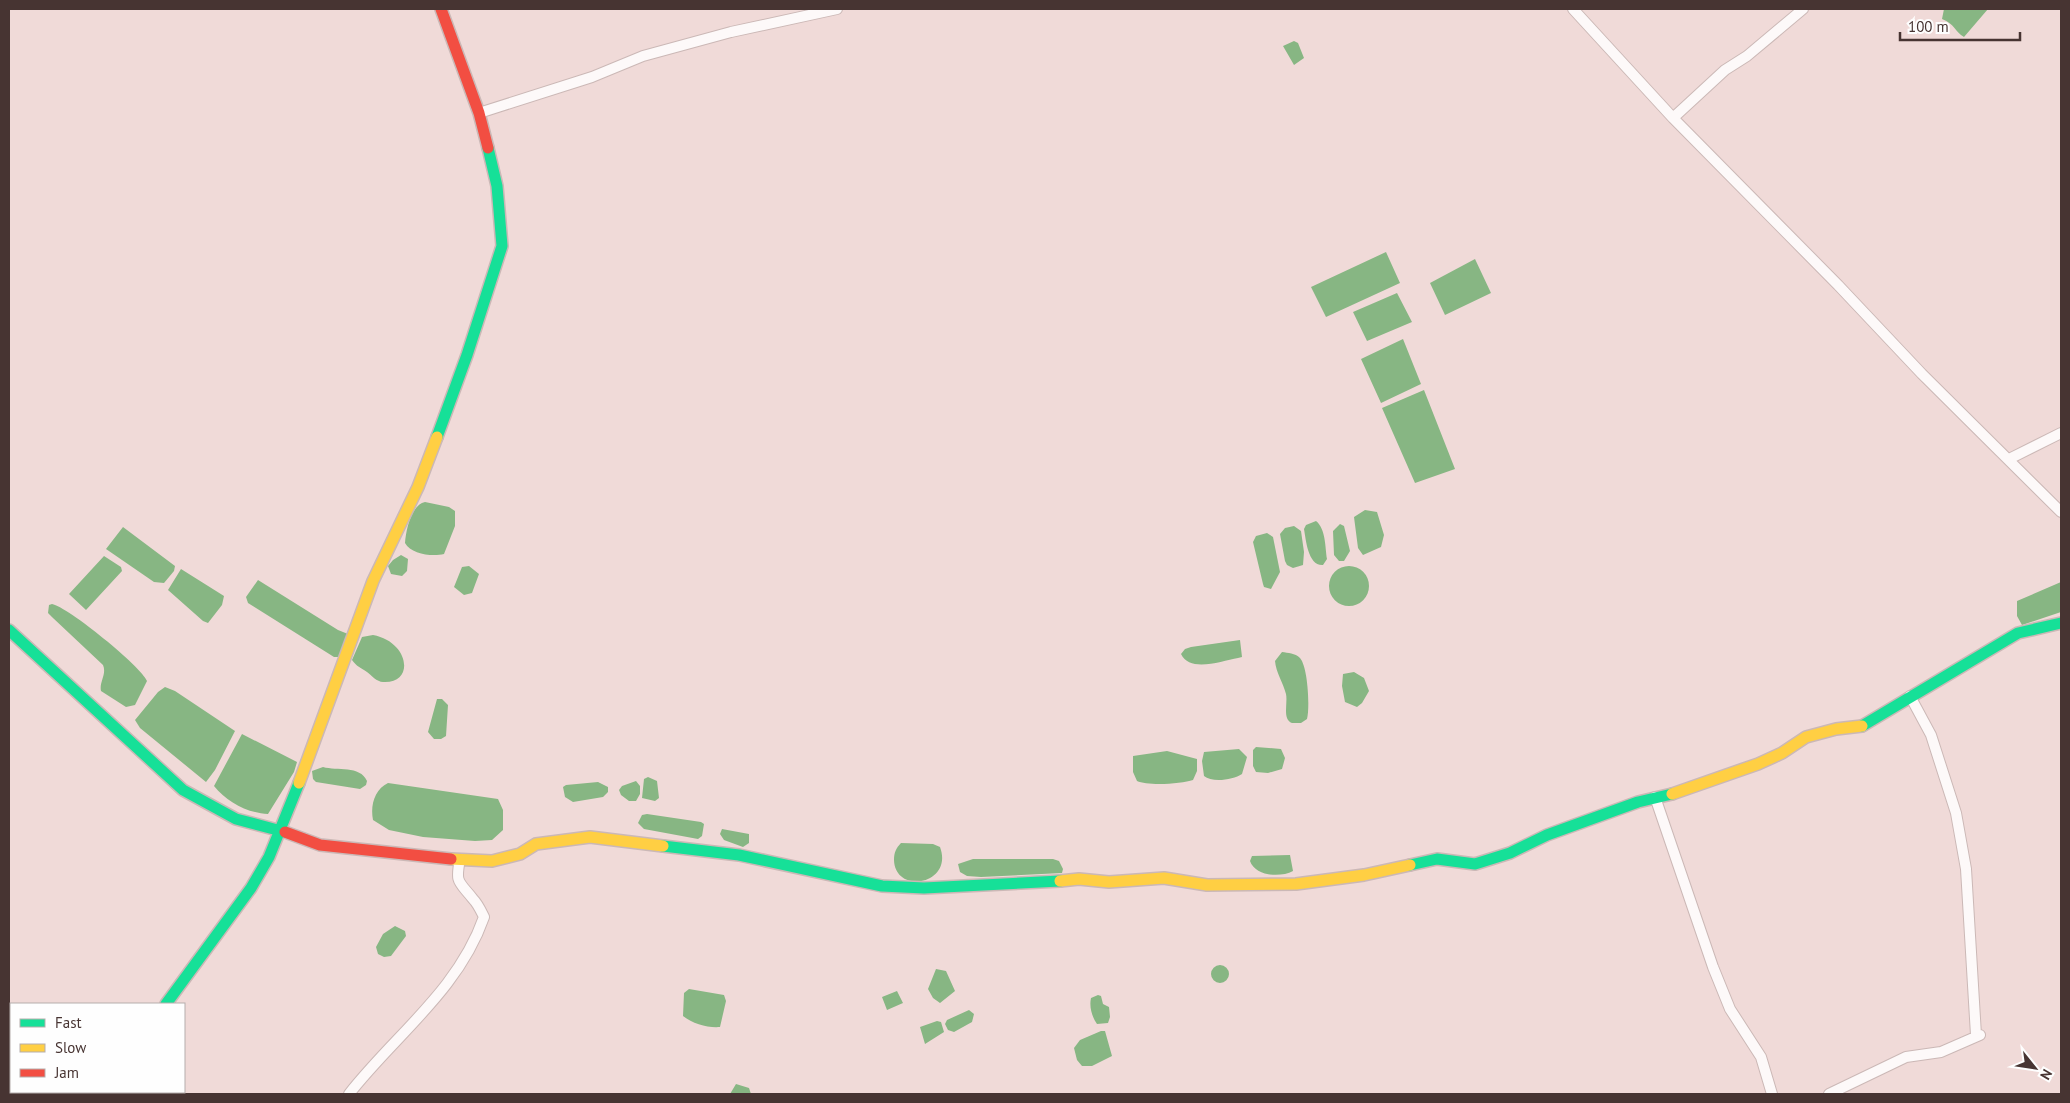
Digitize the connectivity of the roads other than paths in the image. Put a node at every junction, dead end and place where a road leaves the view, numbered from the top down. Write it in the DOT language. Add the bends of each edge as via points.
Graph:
graph roads {
  1 [pos="441,9"];
  2 [pos="837,9"];
  3 [pos="1574,9"];
  4 [pos="1803,9"];
  5 [pos="479,113"];
  6 [pos="1673,118"];
  7 [pos="2061,433"];
  8 [pos="2009,459"];
  9 [pos="2061,512"];
  10 [pos="2061,623"];
  11 [pos="9,630"];
  12 [pos="1910,696"];
  13 [pos="1655,797"];
  14 [pos="281,830"];
  15 [pos="460,859"];
  16 [pos="167,1003"];
  17 [pos="349,1094"];
  18 [pos="1772,1094"];
  19 [pos="1828,1094"];
  1 -- 5 [label="street"];
  2 -- 5 [label="street" via="643,56 592,77"];
  3 -- 6 [label="street"];
  4 -- 6 [label="street" via="1747,56 1725,70"];
  5 -- 14 [label="street" via="497,186 502,246 467,355 418,487 374,580"];
  6 -- 8 [label="street"];
  7 -- 8 [label="street"];
  8 -- 9 [label="street"];
  10 -- 12 [label="street" via="2018,633"];
  11 -- 14 [label="street" via="183,790 236,819"];
  12 -- 13 [label="street" via="1862,726 1836,728 1806,737 1758,764 1680,792"];
  12 -- 19 [label="street" via="1930,735 1956,813 1966,869 1978,1035 1942,1052 1906,1057"];
  13 -- 15 [label="street" via="1475,864 1437,859 1364,876 1296,884 1207,885 1164,878 1109,882 1079,879 924,888 882,886 738,855 590,837 536,844 520,854 492,860"];
  13 -- 18 [label="street" via="1712,967 1730,1009 1761,1057"];
  14 -- 15 [label="street" via="320,845"];
  14 -- 16 [label="street" via="251,888"];
  15 -- 17 [label="street" via="460,886 474,899 484,917 475,943 422,1016 366,1071"];
}
